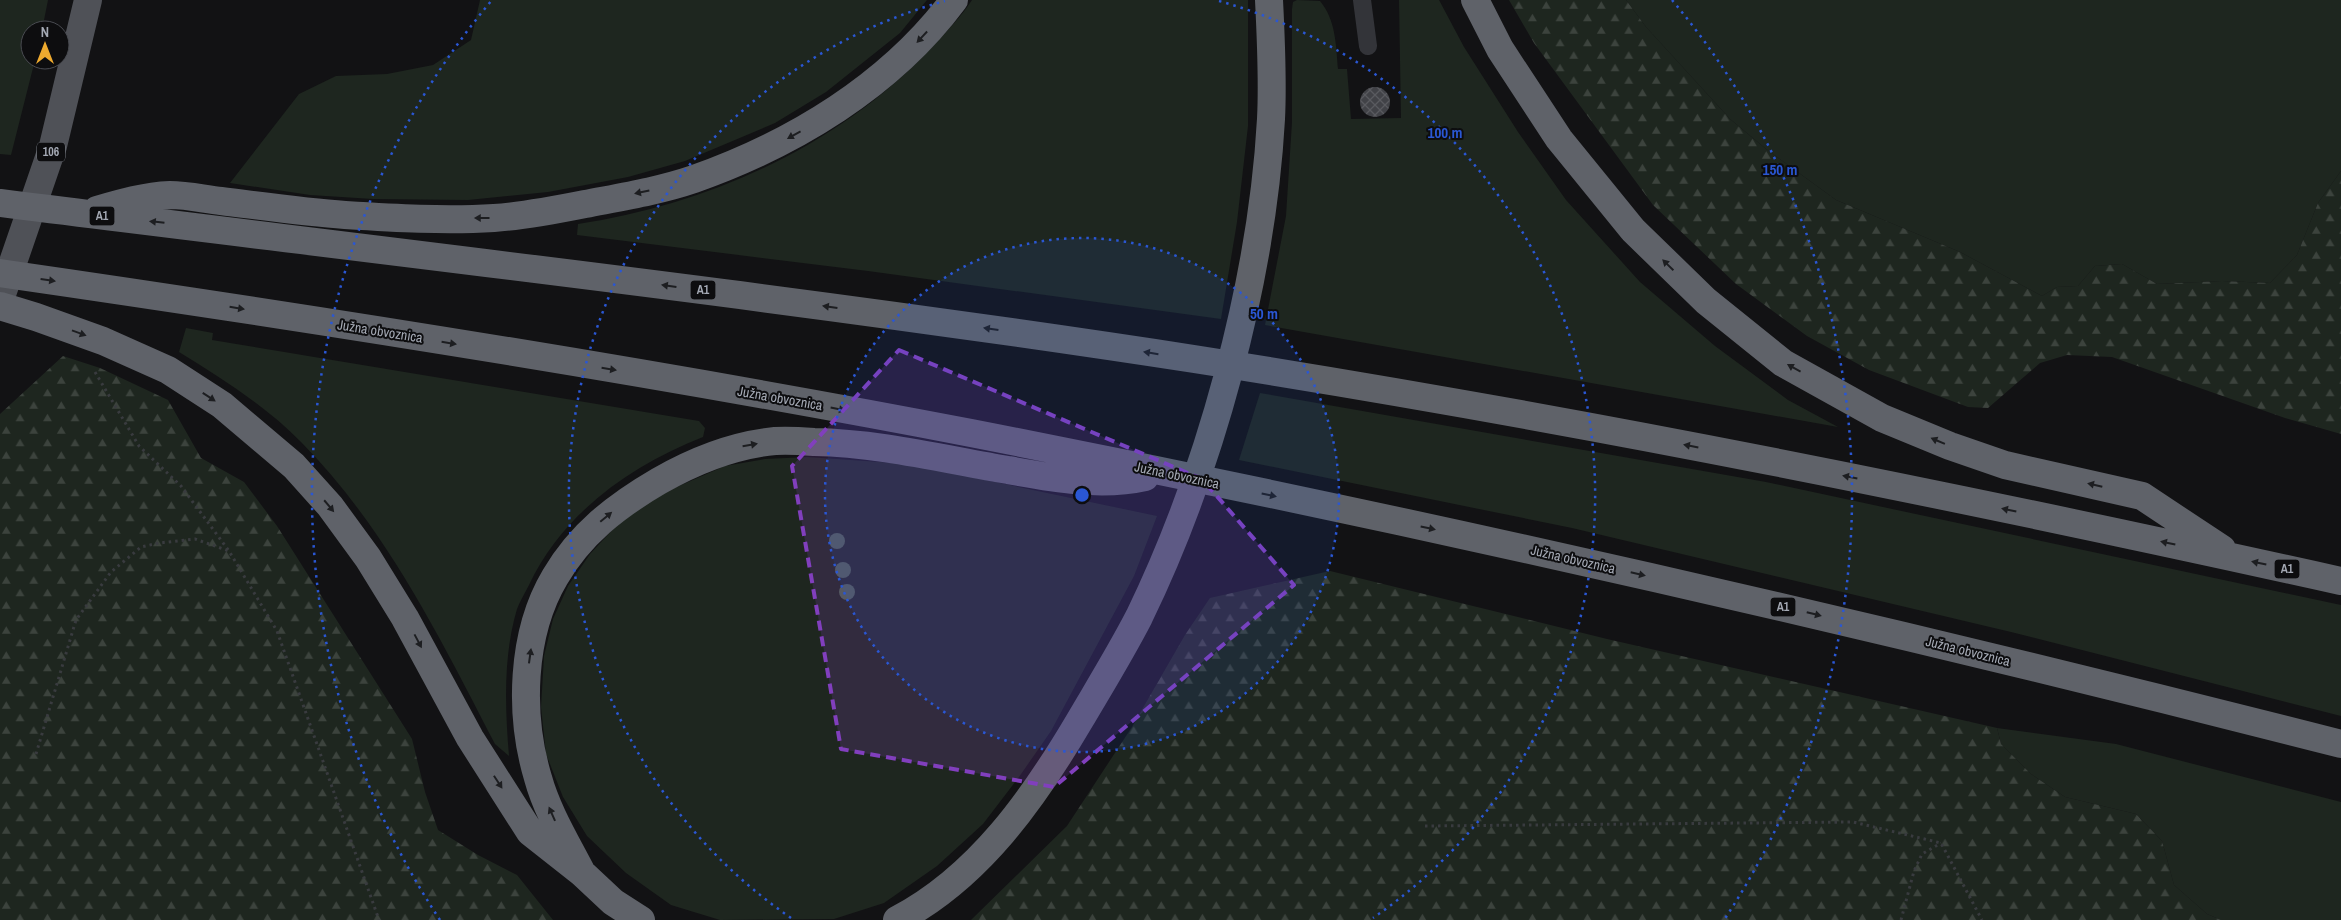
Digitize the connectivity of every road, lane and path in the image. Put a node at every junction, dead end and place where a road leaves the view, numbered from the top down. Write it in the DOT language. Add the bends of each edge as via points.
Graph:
graph roads {
  1 [pos="88,0"];
  2 [pos="954,0"];
  3 [pos="1270,0"];
  4 [pos="1362,0"];
  5 [pos="1475,0"];
  6 [pos="1368,46"];
  7 [pos="0,203"];
  8 [pos="84,214"];
  9 [pos="0,273"];
  10 [pos="0,300"];
  11 [pos="0,306"];
  12 [pos="93,369"];
  13 [pos="1165,473"];
  14 [pos="229,551"];
  15 [pos="2233,557"];
  16 [pos="2341,581"];
  17 [pos="2341,744"];
  18 [pos="36,754"];
  19 [pos="1425,826"];
  20 [pos="1941,843"];
  21 [pos="582,873"];
  22 [pos="379,920"];
  23 [pos="641,920"];
  24 [pos="897,920"];
  25 [pos="1901,920"];
  26 [pos="1982,920"];
  1 -- 10 [label="main road, 106" via="53,146"];
  2 -- 8 [label="highway, one-way" via="910,49 853,98 777,145 693,179 601,201 494,218 352,215 170,195 132,200"];
  3 -- 24 [label="highway" via="1271,117 1266,181 1254,259 1221,397 1178,527 1134,625 1058,757 1021,810 951,886"];
  4 -- 6 [label="lane"];
  15 -- 5 [label="highway, one-way" via="2142,496 2005,465 1950,446 1882,418 1783,362 1706,302 1632,230 1559,139 1500,49"];
  7 -- 8 [label="highway, A1"];
  15 -- 8 [label="highway, A1, one-way" via="1566,422 1200,360 821,306"];
  9 -- 13 [label="highway, Južna obvoznica / A1, one-way" via="189,300 642,374"];
  11 -- 21 [label="highway, one-way" via="103,341 168,370 222,405 294,466 330,506 368,558 401,610 470,738 530,832"];
  12 -- 14 [label="path" via="139,446 181,486"];
  13 -- 17 [label="highway, Južna obvoznica / A1, one-way" via="1747,598"];
  21 -- 13 [label="highway, one-way" via="552,816 528,738 530,659 541,606 565,559 584,535 636,494 697,461 740,447 777,441 854,442 1049,478 1129,481"];
  14 -- 18 [label="path" via="195,539 159,543 141,547 111,572 76,620"];
  14 -- 22 [label="path" via="277,631"];
  16 -- 15 [label="highway, A1, one-way"];
  19 -- 20 [label="path" via="1853,822"];
  20 -- 25 [label="path" via="1922,854"];
  20 -- 26 [label="path"];
  21 -- 23 [label="highway" via="613,902"];
}
